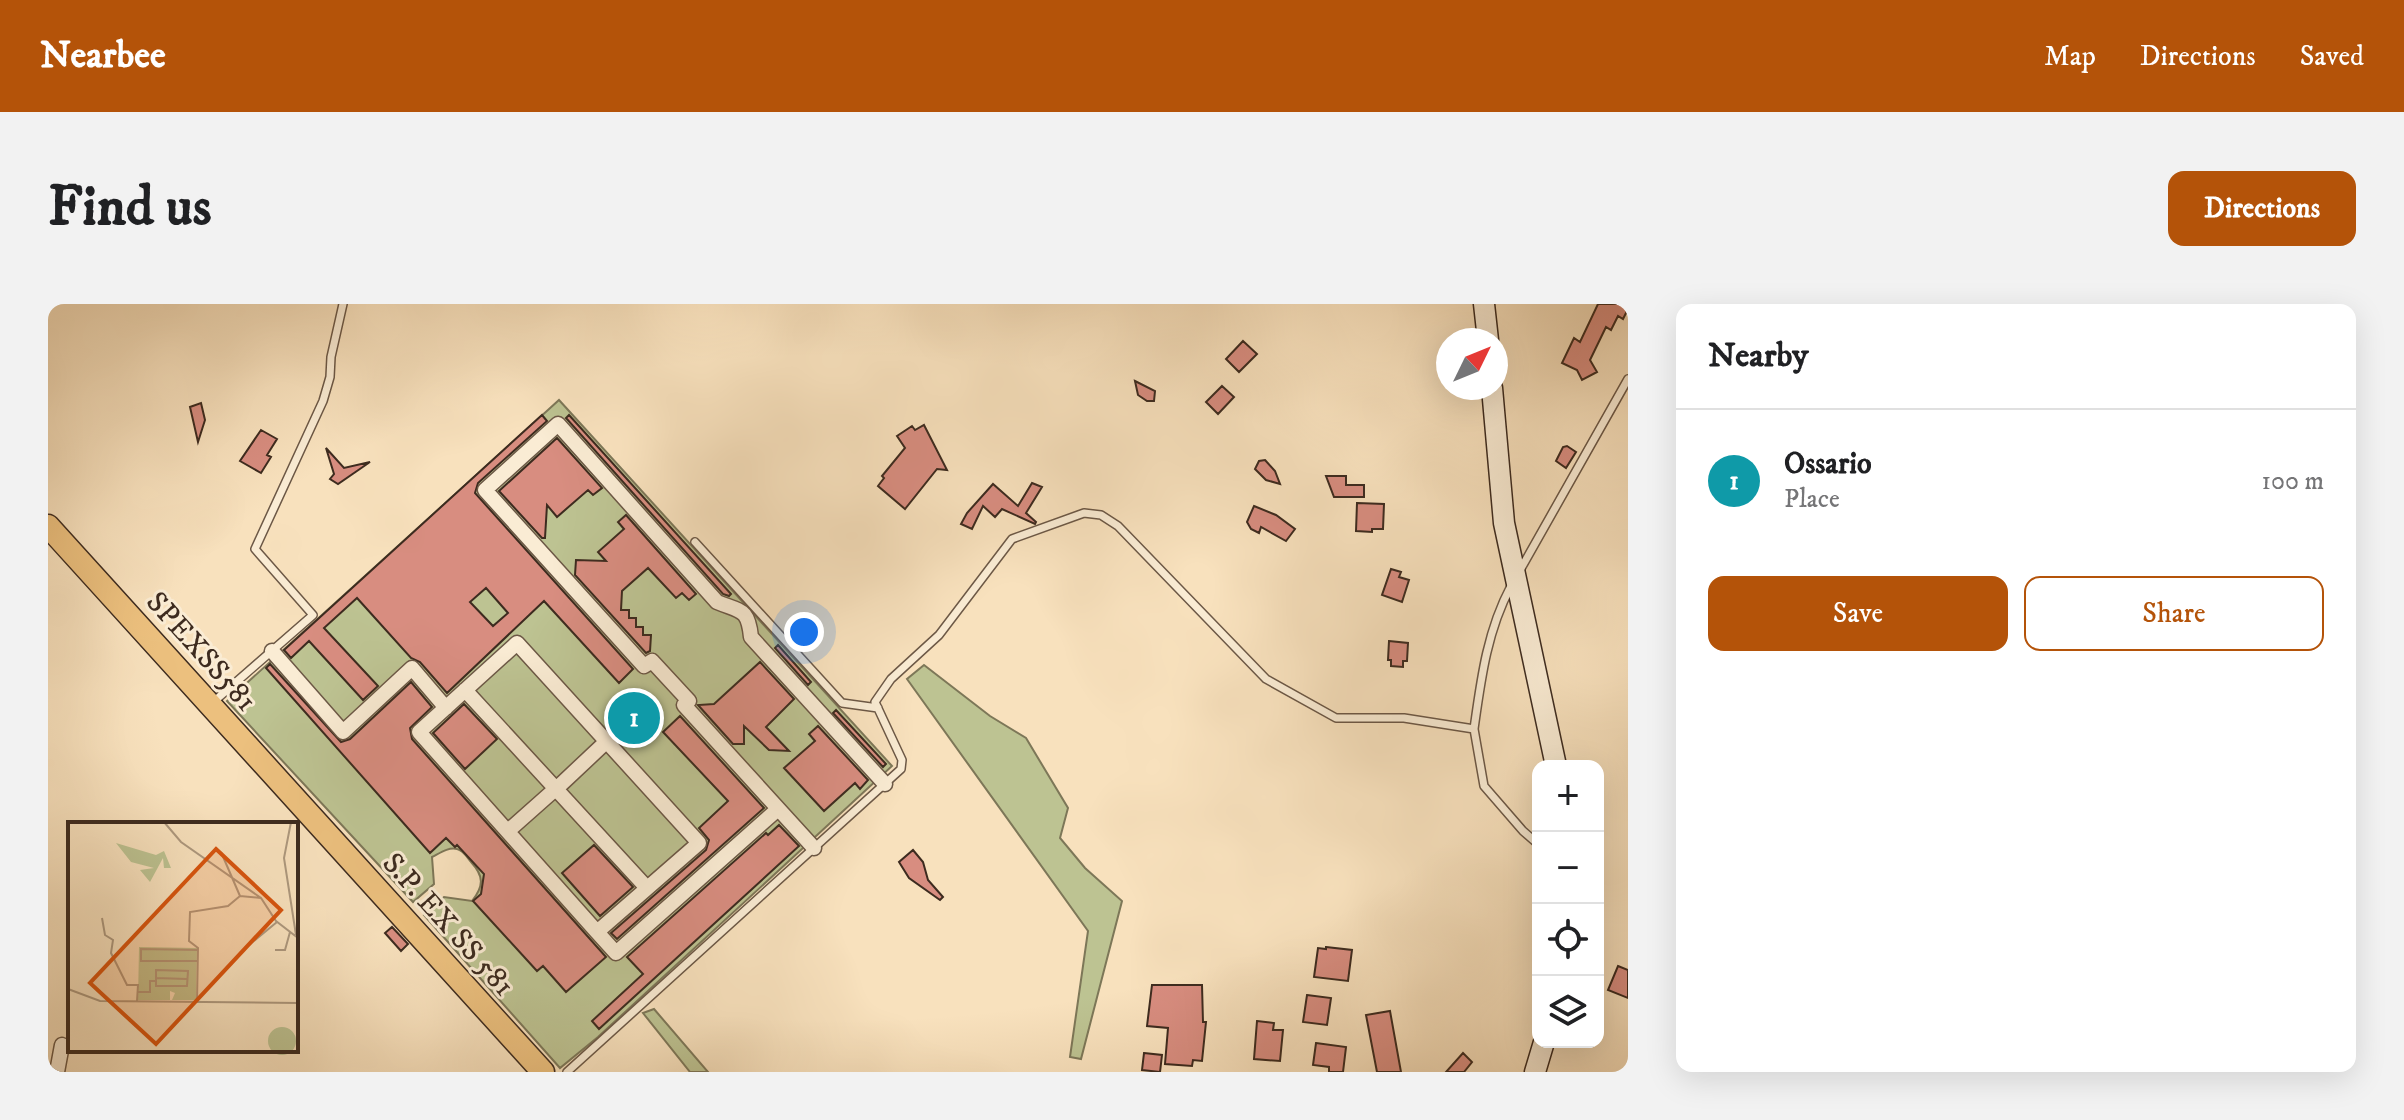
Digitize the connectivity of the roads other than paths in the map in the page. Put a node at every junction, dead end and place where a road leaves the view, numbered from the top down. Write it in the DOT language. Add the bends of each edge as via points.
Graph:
graph roads {
  1 [pos="343,304"];
  2 [pos="1484,304"];
  3 [pos="1487,328"];
  4 [pos="1628,379"];
  5 [pos="1493,400"];
  6 [pos="48,526"];
  7 [pos="695,542"];
  8 [pos="1515,578"];
  9 [pos="750,611"];
  10 [pos="272,651"];
  11 [pos="465,690"];
  12 [pos="210,705"];
  13 [pos="446,708"];
  14 [pos="878,708"];
  15 [pos="1474,729"];
  16 [pos="607,741"];
  17 [pos="1555,760"];
  18 [pos="885,784"];
  19 [pos="554,790"];
  20 [pos="778,809"];
  21 [pos="311,817"];
  22 [pos="508,831"];
  23 [pos="1532,838"];
  24 [pos="814,848"];
  25 [pos="647,888"];
  26 [pos="597,932"];
  27 [pos="62,1045"];
  28 [pos="1542,1048"];
  29 [pos="57,1072"];
  30 [pos="543,1072"];
  31 [pos="567,1072"];
  32 [pos="1535,1072"];
  1 -- 10 [label="lane" via="323,401 255,549 313,615"];
  2 -- 3 [label="street"];
  4 -- 8 [label="lane"];
  5 -- 8 [label="street" via="1504,523"];
  6 -- 12 [label="main road, SPEXSS581"];
  7 -- 9 [label="lane"];
  8 -- 15 [label="lane" via="1484,660"];
  8 -- 17 [label="street"];
  9 -- 14 [label="lane" via="842,703"];
  9 -- 18 [label="street" via="751,637"];
  9 -- 20 [label="street" via="717,602 558,424 485,490 644,666 652,661 689,701 684,705"];
  10 -- 12 [label="lane"];
  10 -- 13 [label="street" via="343,732 412,668"];
  11 -- 13 [label="street"];
  11 -- 16 [label="street" via="517,643"];
  11 -- 19 [label="street"];
  12 -- 21 [label="main road, SPEXSS581"];
  13 -- 22 [label="street" via="419,732"];
  14 -- 15 [label="lane" via="875,702 891,679 939,635 1012,539 1084,513 1101,515 1118,526 1266,679 1336,718 1404,718"];
  14 -- 18 [label="lane" via="902,760 901,769"];
  15 -- 23 [label="lane" via="1484,786"];
  16 -- 19 [label="street"];
  16 -- 25 [label="street" via="699,843"];
  18 -- 24 [label="lane"];
  19 -- 22 [label="street"];
  19 -- 25 [label="street"];
  20 -- 24 [label="street"];
  20 -- 26 [label="street" via="616,953"];
  21 -- 30 [label="main road, S.P. EX SS 581"];
  22 -- 26 [label="street"];
  24 -- 31 [label="lane"];
  25 -- 26 [label="street"];
  27 -- 29 [label="street"];
  28 -- 32 [label="street"];
}
